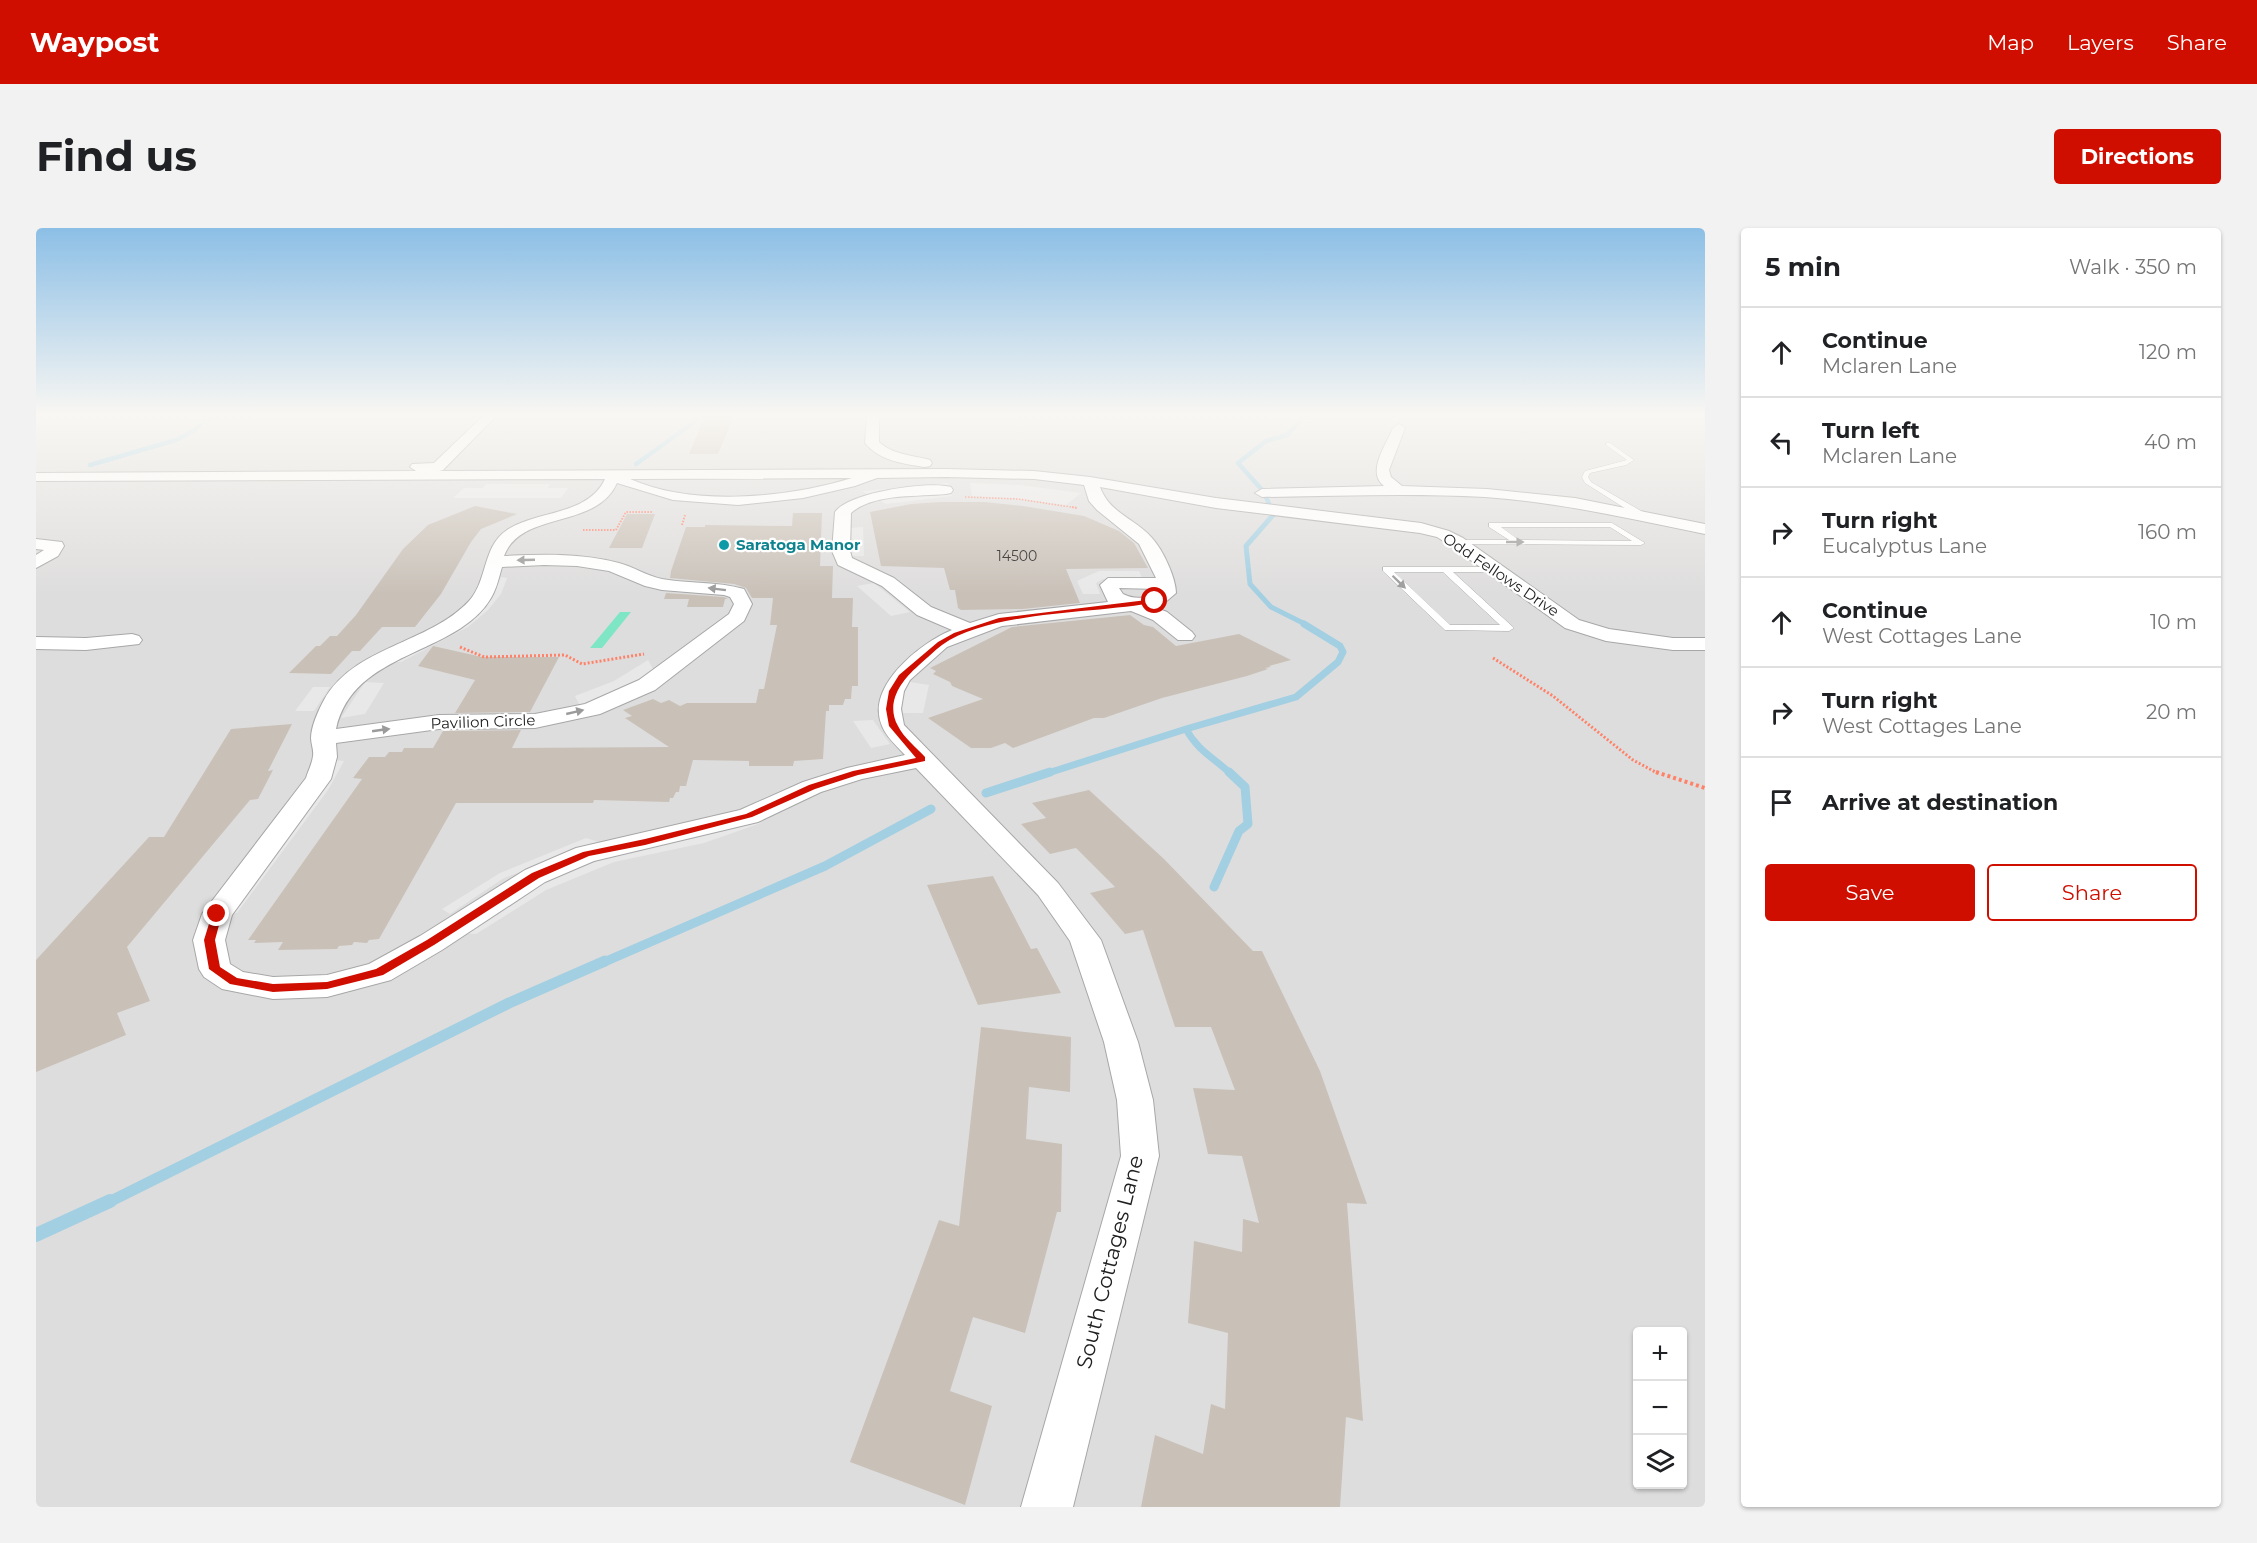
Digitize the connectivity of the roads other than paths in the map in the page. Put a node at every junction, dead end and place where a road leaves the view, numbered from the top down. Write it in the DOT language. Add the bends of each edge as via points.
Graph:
graph roads {
  1 [pos="289,476"];
  2 [pos="613,476"];
  3 [pos="616,476"];
  4 [pos="870,476"];
  5 [pos="901,476"];
  6 [pos="1040,476"];
  7 [pos="1383,476"];
  8 [pos="1586,476"];
  9 [pos="36,477"];
  10 [pos="1090,481"];
  11 [pos="1398,490"];
  12 [pos="918,492"];
  13 [pos="1248,492"];
  14 [pos="956,493"];
  15 [pos="1638,516"];
  16 [pos="1612,525"];
  17 [pos="1705,529"];
  18 [pos="1457,542"];
  19 [pos="1517,542"];
  20 [pos="38,543"];
  21 [pos="494,562"];
  22 [pos="36,563"];
  23 [pos="1495,569"];
  24 [pos="1446,570"];
  25 [pos="1167,584"];
  26 [pos="1133,605"];
  27 [pos="969,630"];
  28 [pos="1185,636"];
  29 [pos="132,640"];
  30 [pos="36,643"];
  31 [pos="1705,644"];
  32 [pos="323,738"];
  33 [pos="922,759"];
  34 [pos="1047,1507"];
  1 -- 9 [label="street, Odd Fellows Drive"];
  2 -- 21 [label="street" via="605,493 596,500 513,533 501,543"];
  3 -- 4 [label="street" via="659,492 722,500 802,494"];
  5 -- 12 [label="street"];
  6 -- 10 [label="street, Odd Fellows Drive"];
  7 -- 11 [label="street"];
  8 -- 15 [label="lane" via="1588,483"];
  10 -- 18 [label="street, Odd Fellows Drive" via="1216,503 1421,528"];
  10 -- 25 [label="street" via="1096,501 1146,541"];
  11 -- 13 [label="street" via="1272,495"];
  11 -- 15 [label="street" via="1534,498"];
  12 -- 14 [label="street"];
  12 -- 27 [label="street" via="846,507 841,551 844,561 888,582 924,611"];
  15 -- 16 [label="lane"];
  15 -- 17 [label="street"];
  16 -- 19 [label="lane" via="1492,525"];
  16 -- 19 [label="lane" via="1641,543"];
  18 -- 19 [label="lane, one-way"];
  18 -- 23 [label="street, Odd Fellows Drive"];
  20 -- 22 [label="street" via="56,546"];
  21 -- 32 [label="street" via="487,591 474,607 352,681 337,697"];
  32 -- 21 [label="street, Pavilion Circle, one-way" via="439,722 535,722 592,709 647,685 737,617 743,604 737,593 724,588 651,582 628,571 592,563"];
  23 -- 24 [label="lane"];
  23 -- 31 [label="street, Odd Fellows Drive" via="1572,624 1606,635"];
  24 -- 24 [label="lane, one-way" via="1386,569 1448,628 1509,628"];
  25 -- 26 [label="street, South Cottages Lane" via="1167,593 1155,601"];
  25 -- 26 [label="street" via="1109,585 1115,598"];
  26 -- 27 [label="street, South Cottages Lane" via="999,620"];
  26 -- 28 [label="street" via="1160,616"];
  27 -- 33 [label="street, South Cottages Lane" via="940,643 901,677 892,691 893,726"];
  29 -- 30 [label="street"];
  32 -- 33 [label="street" via="326,755 318,778 217,914 209,940 215,969 234,981 273,988 327,986 380,972 535,876 586,854 749,816 812,787"];
  33 -- 34 [label="street, South Cottages Lane" via="1048,889 1085,940 1121,1042 1135,1100 1140,1156"];
}
